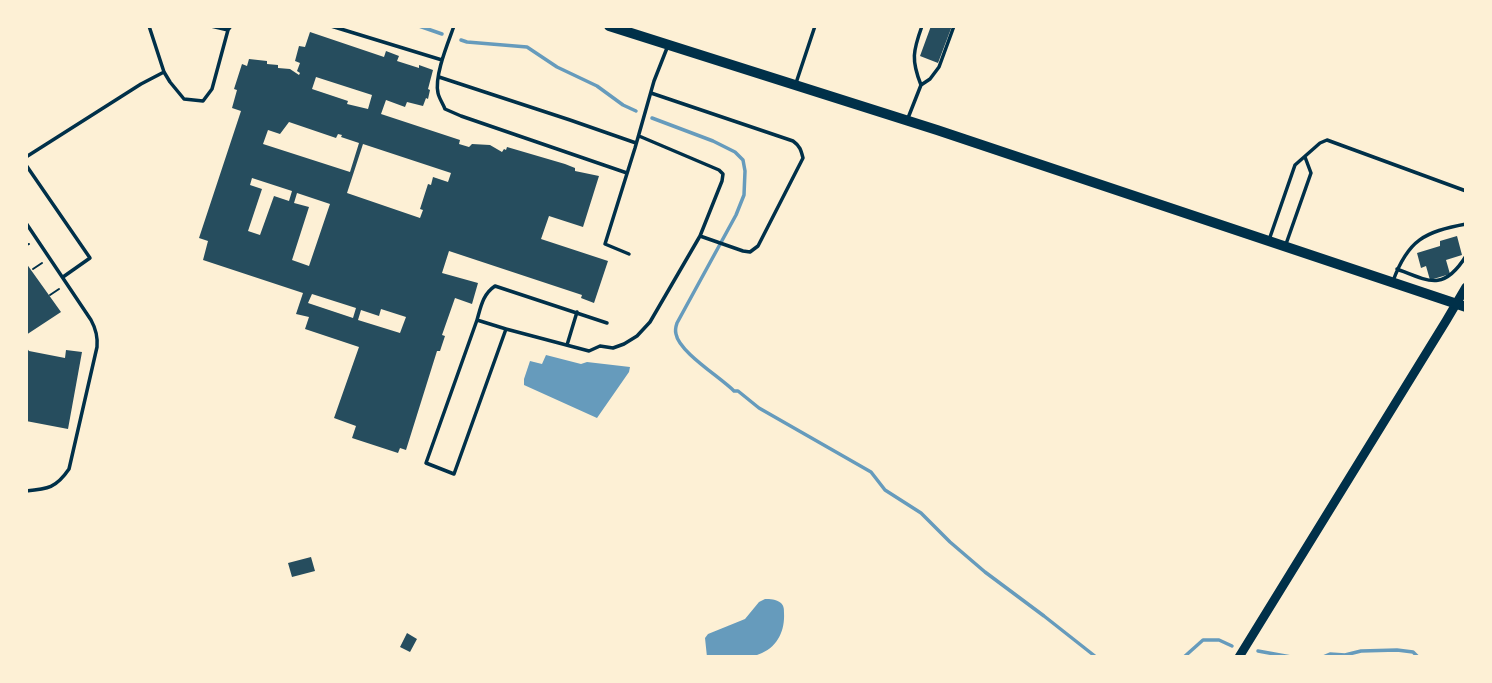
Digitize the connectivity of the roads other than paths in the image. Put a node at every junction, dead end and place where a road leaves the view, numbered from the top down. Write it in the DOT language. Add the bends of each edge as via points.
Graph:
graph roads {
  1 [pos="149,26"];
  2 [pos="211,26"];
  3 [pos="331,26"];
  4 [pos="454,26"];
  5 [pos="609,26"];
  6 [pos="815,26"];
  7 [pos="922,26"];
  8 [pos="954,26"];
  9 [pos="229,28"];
  10 [pos="668,45"];
  11 [pos="442,60"];
  12 [pos="164,72"];
  13 [pos="439,77"];
  14 [pos="796,85"];
  15 [pos="921,85"];
  16 [pos="651,93"];
  17 [pos="907,120"];
  18 [pos="639,136"];
  19 [pos="637,143"];
  20 [pos="1305,157"];
  21 [pos="26,158"];
  22 [pos="26,165"];
  23 [pos="627,173"];
  24 [pos="1466,191"];
  25 [pos="26,223"];
  26 [pos="1466,224"];
  27 [pos="700,236"];
  28 [pos="1268,242"];
  29 [pos="1285,247"];
  30 [pos="629,254"];
  31 [pos="1466,256"];
  32 [pos="1397,269"];
  33 [pos="63,277"];
  34 [pos="1392,282"];
  35 [pos="1466,287"];
  36 [pos="1461,305"];
  37 [pos="577,312"];
  38 [pos="477,320"];
  39 [pos="607,323"];
  40 [pos="506,329"];
  41 [pos="567,345"];
  42 [pos="26,491"];
  43 [pos="1239,657"];
  1 -- 12 [label="lane"];
  2 -- 9 [label="lane"];
  3 -- 11 [label="lane"];
  4 -- 11 [label="lane"];
  5 -- 10 [label="main road"];
  6 -- 14 [label="lane"];
  7 -- 15 [label="lane" via="914,55"];
  8 -- 15 [label="lane" via="939,67"];
  9 -- 12 [label="lane" via="212,89 203,101 184,99"];
  10 -- 14 [label="main road"];
  10 -- 16 [label="lane"];
  11 -- 13 [label="lane"];
  12 -- 21 [label="lane"];
  13 -- 19 [label="lane"];
  13 -- 23 [label="lane" via="438,93 445,109"];
  14 -- 17 [label="main road"];
  15 -- 17 [label="lane"];
  16 -- 18 [label="lane"];
  16 -- 27 [label="lane" via="793,141 802,150 803,158 758,246 743,251"];
  17 -- 28 [label="main road"];
  18 -- 19 [label="lane"];
  18 -- 27 [label="lane" via="723,174"];
  19 -- 23 [label="lane"];
  20 -- 24 [label="lane" via="1327,140"];
  20 -- 28 [label="lane" via="1295,165"];
  20 -- 29 [label="lane" via="1311,173"];
  22 -- 33 [label="lane" via="90,258"];
  23 -- 30 [label="lane" via="605,244"];
  25 -- 33 [label="lane"];
  26 -- 32 [label="lane" via="1421,239 1410,247"];
  27 -- 41 [label="lane" via="650,322 637,336 613,348 600,346 589,351"];
  28 -- 29 [label="main road"];
  29 -- 34 [label="main road"];
  31 -- 32 [label="lane" via="1454,274 1442,280 1425,280"];
  32 -- 34 [label="lane"];
  33 -- 42 [label="lane" via="96,328 97,347 69,469 55,485"];
  34 -- 36 [label="main road"];
  35 -- 36 [label="street"];
  36 -- 43 [label="street"];
  37 -- 38 [label="lane" via="495,286 484,297"];
  37 -- 39 [label="lane"];
  37 -- 41 [label="lane"];
  38 -- 40 [label="lane"];
  38 -- 40 [label="lane" via="426,463 454,474"];
  40 -- 41 [label="lane"];
}
